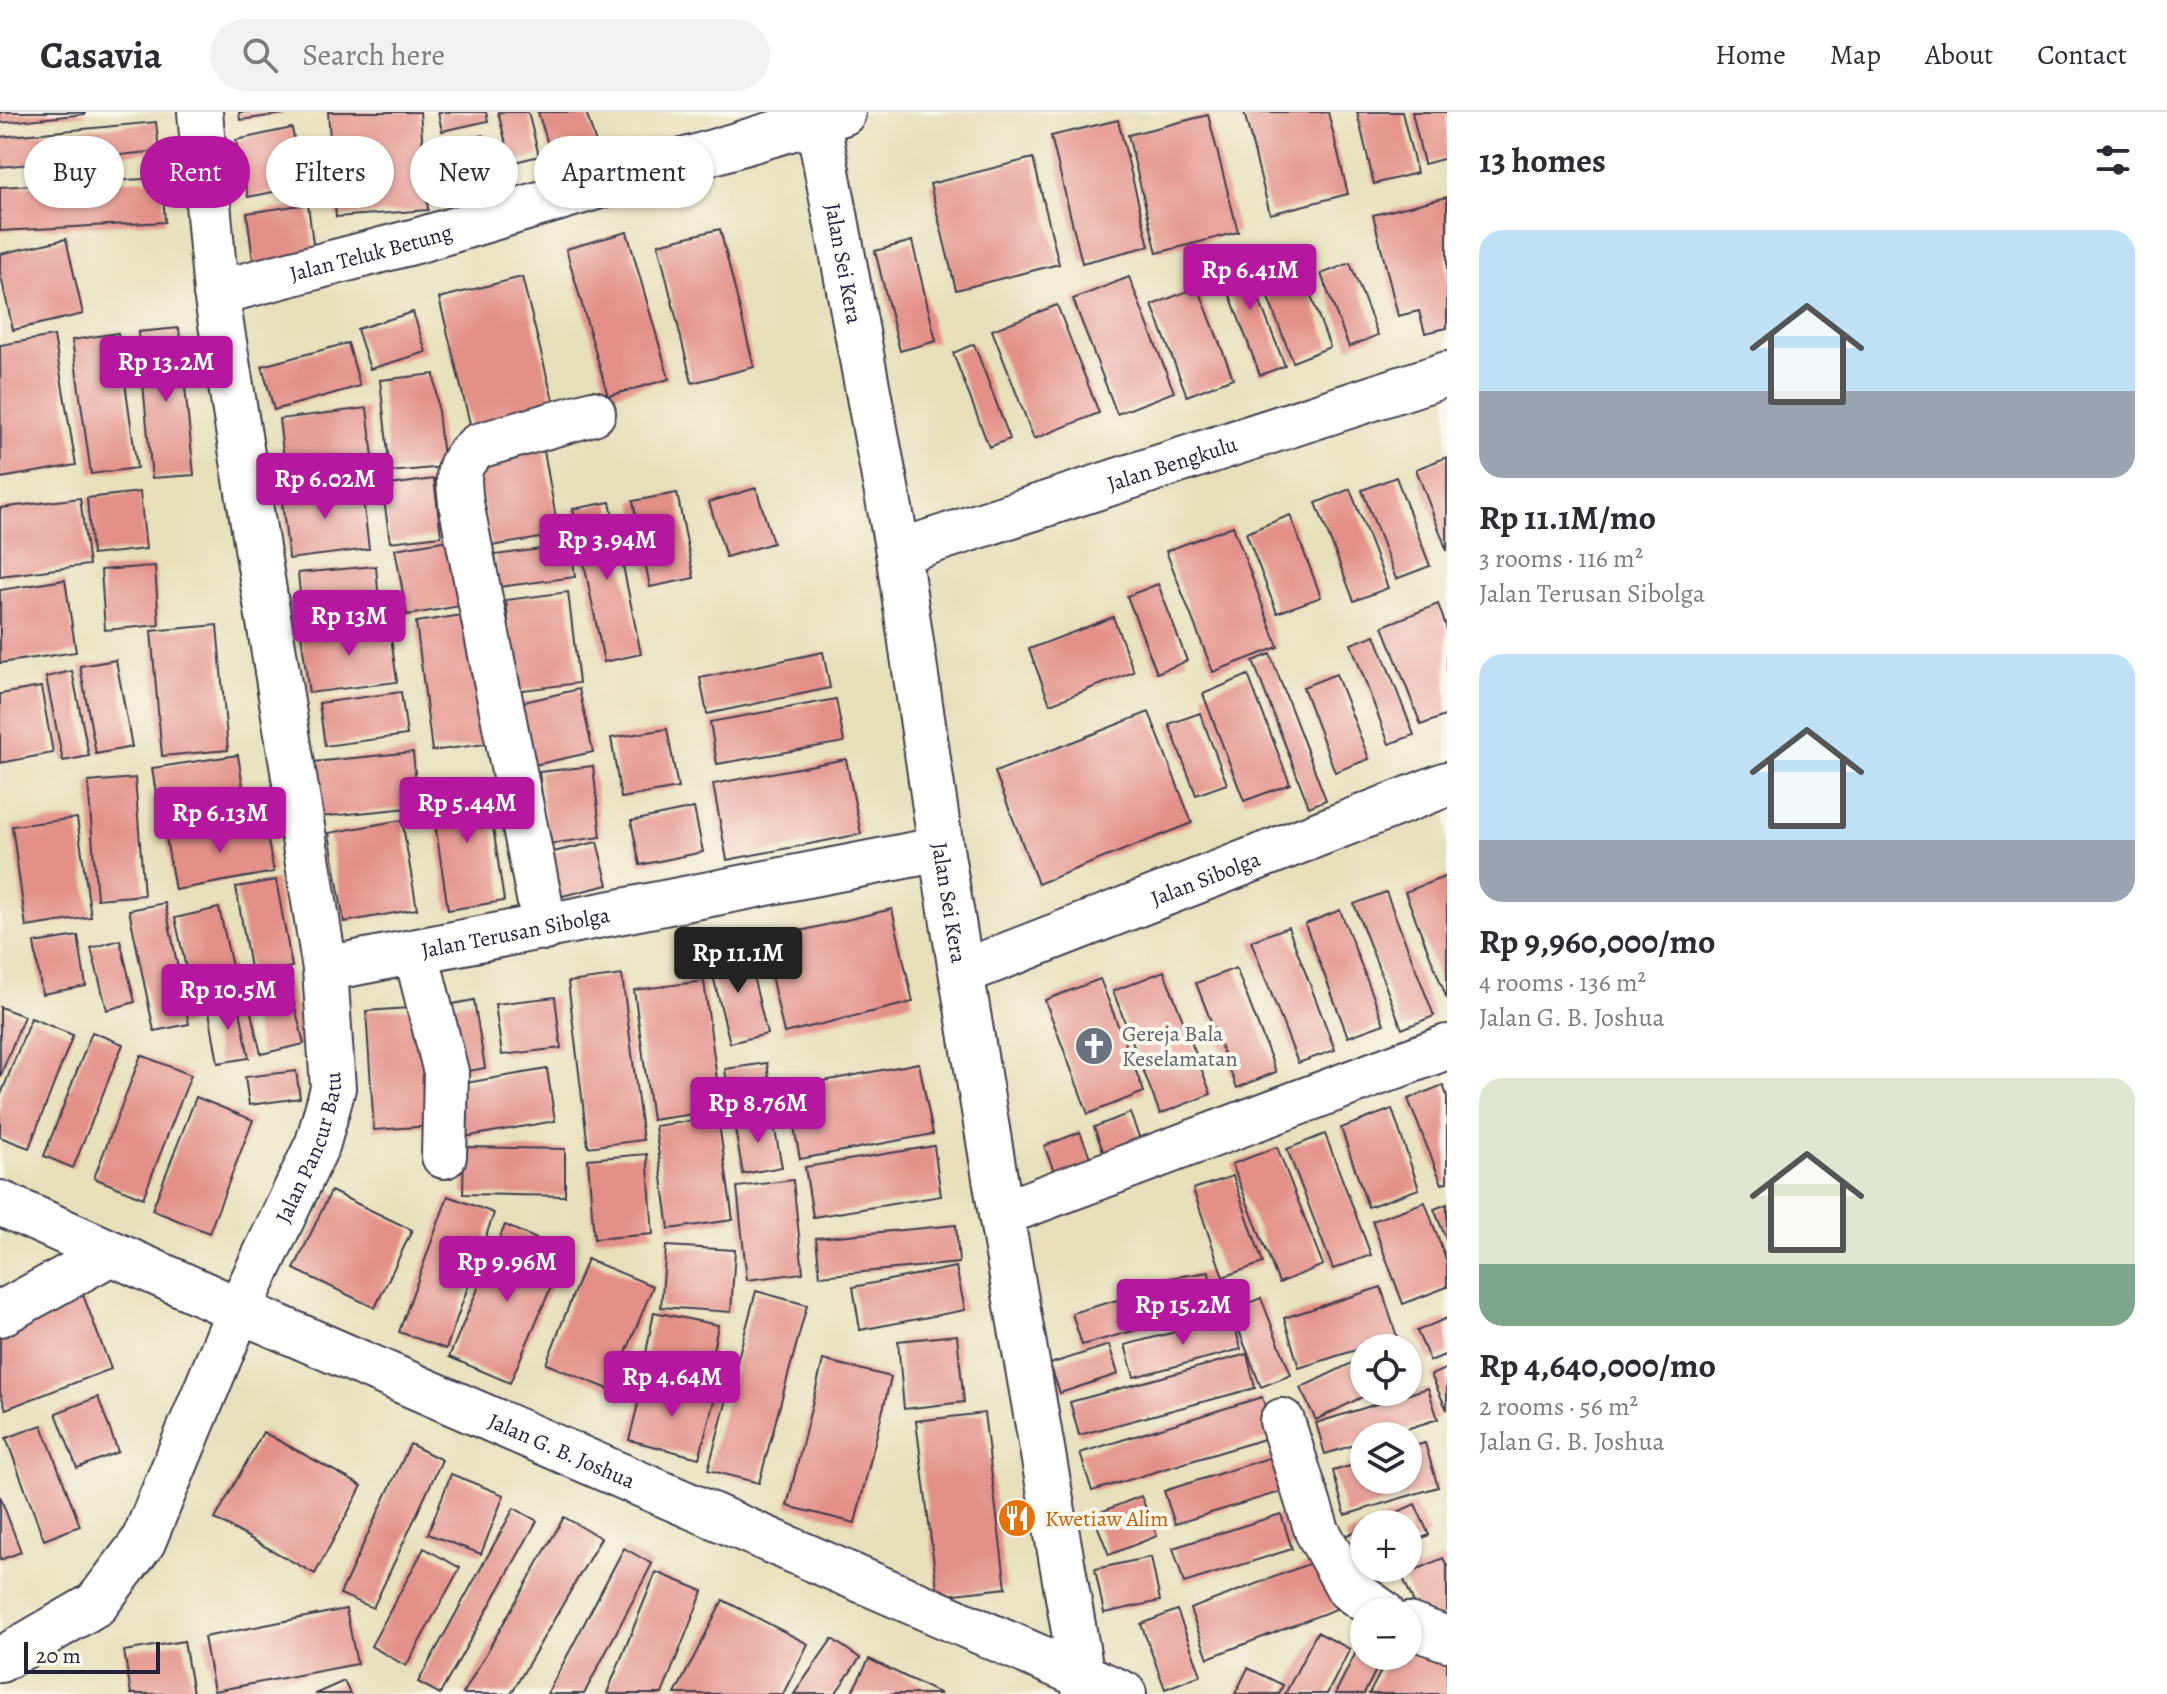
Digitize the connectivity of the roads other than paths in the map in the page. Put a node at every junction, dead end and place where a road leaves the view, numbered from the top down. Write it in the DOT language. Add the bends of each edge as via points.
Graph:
graph roads {
  1 [pos="200,112"];
  2 [pos="826,115"];
  3 [pos="216,293"];
  4 [pos="1447,374"];
  5 [pos="593,413"];
  6 [pos="898,552"];
  7 [pos="1447,784"];
  8 [pos="941,849"];
  9 [pos="545,928"];
  10 [pos="416,953"];
  11 [pos="325,969"];
  12 [pos="963,972"];
  13 [pos="1447,1047"];
  14 [pos="444,1156"];
  15 [pos="0,1203"];
  16 [pos="1001,1214"];
  17 [pos="111,1253"];
  18 [pos="239,1310"];
  19 [pos="0,1314"];
  20 [pos="1282,1421"];
  21 [pos="1362,1598"];
  22 [pos="1422,1630"];
  23 [pos="1447,1639"];
  24 [pos="0,1660"];
  25 [pos="1083,1684"];
  26 [pos="1124,1694"];
  1 -- 3 [label="street, Jalan Pancur Batu"];
  2 -- 3 [label="street, Jalan Teluk Betung" via="416,241"];
  2 -- 6 [label="street, Jalan Sei Kera"];
  3 -- 11 [label="street, Jalan Pancur Batu"];
  4 -- 6 [label="street, Jalan Bengkulu"];
  5 -- 9 [label="street" via="478,446 463,458 458,474"];
  6 -- 8 [label="street, Jalan Sei Kera"];
  7 -- 12 [label="street, Jalan Sibolga"];
  8 -- 9 [label="street, Jalan Terusan Sibolga"];
  8 -- 12 [label="street, Jalan Sei Kera"];
  9 -- 10 [label="street, Jalan Terusan Sibolga"];
  10 -- 11 [label="street, Jalan Terusan Sibolga"];
  10 -- 14 [label="street" via="446,1072"];
  11 -- 18 [label="street, Jalan Pancur Batu" via="333,1088 318,1143"];
  12 -- 16 [label="street, Jalan Sei Kera"];
  13 -- 16 [label="street"];
  15 -- 17 [label="street, Jalan G. B. Joshua"];
  16 -- 25 [label="street, Jalan Sei Kera"];
  17 -- 18 [label="street, Jalan G. B. Joshua"];
  17 -- 19 [label="street"];
  18 -- 24 [label="street, Jalan Pancur Batu" via="143,1542 96,1604"];
  18 -- 25 [label="street, Jalan G. B. Joshua"];
  20 -- 21 [label="street" via="1317,1531 1349,1589"];
  22 -- 23 [label="street"];
  25 -- 26 [label="street, Jalan G. B. Joshua"];
}
